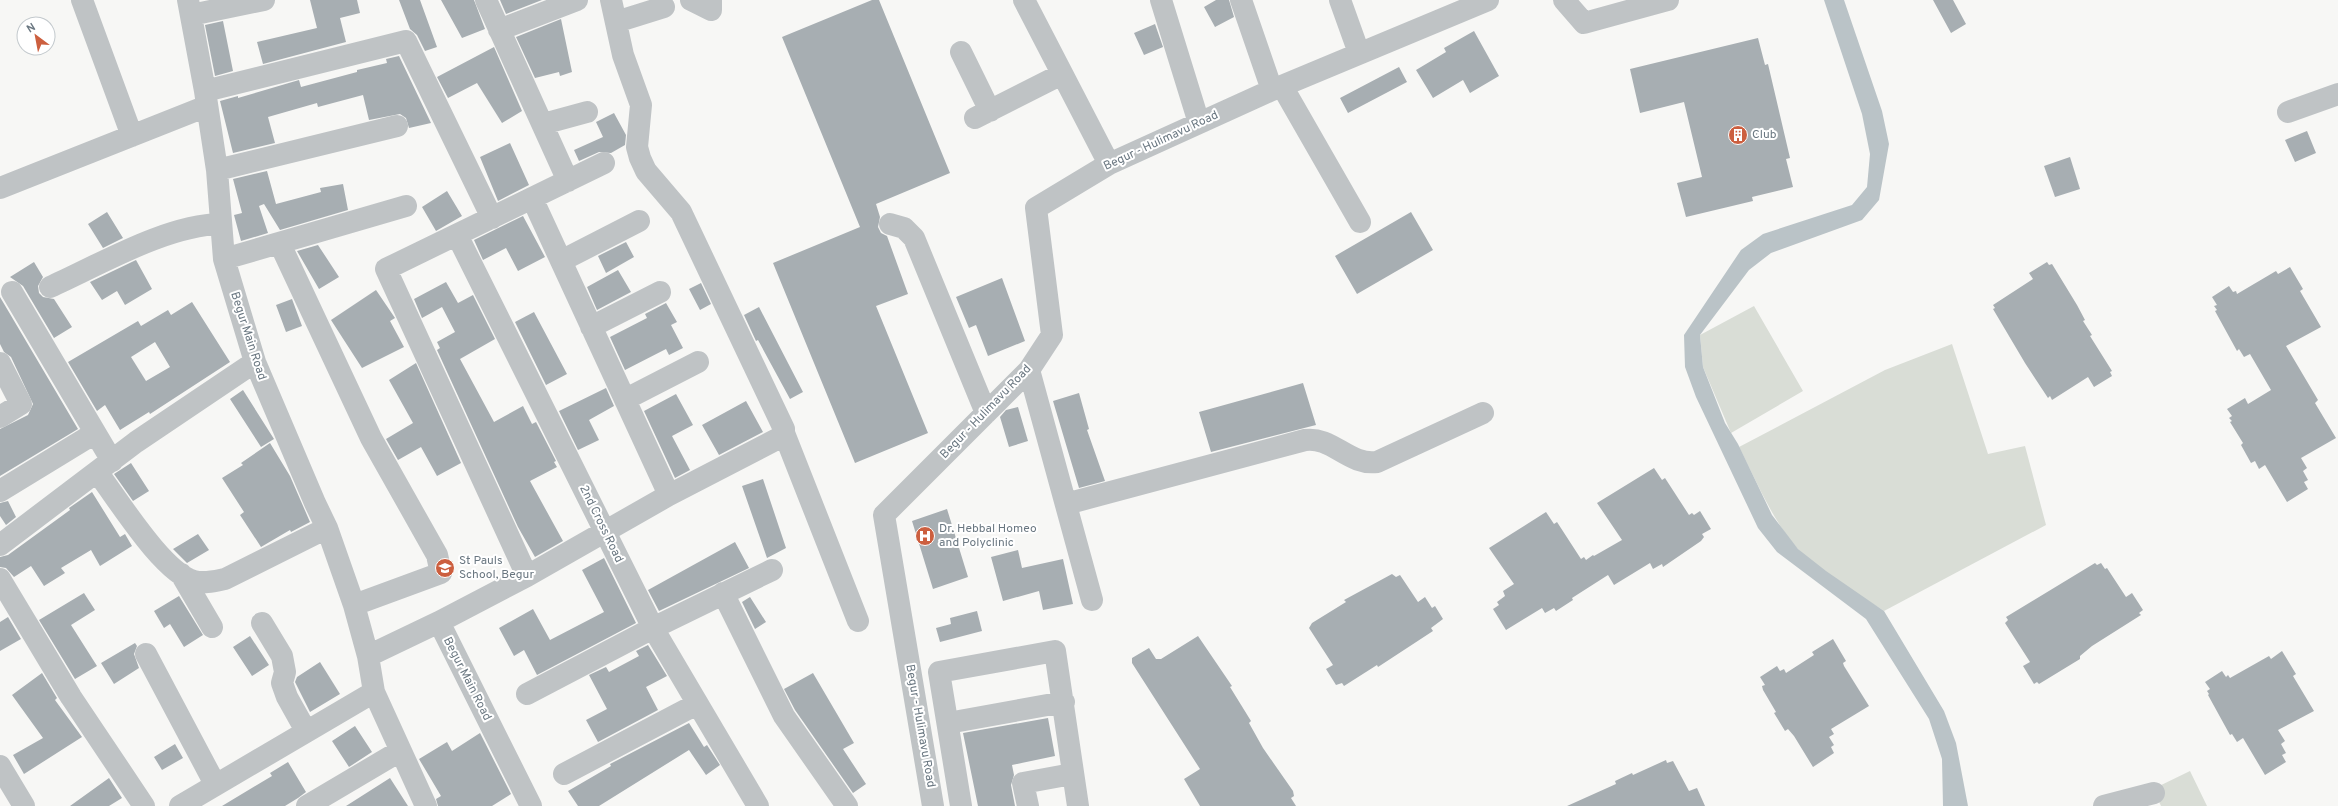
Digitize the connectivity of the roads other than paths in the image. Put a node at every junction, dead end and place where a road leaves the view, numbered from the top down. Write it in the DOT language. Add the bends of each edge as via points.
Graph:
graph roads {
  1 [pos="82,0"];
  2 [pos="264,0"];
  3 [pos="486,0"];
  4 [pos="577,0"];
  5 [pos="611,0"];
  6 [pos="691,0"];
  7 [pos="711,0"];
  8 [pos="1024,0"];
  9 [pos="1161,0"];
  10 [pos="1241,0"];
  11 [pos="1340,0"];
  12 [pos="1564,0"];
  13 [pos="1668,0"];
  14 [pos="1480,1"];
  15 [pos="664,7"];
  16 [pos="189,8"];
  17 [pos="616,22"];
  18 [pos="499,30"];
  19 [pos="961,52"];
  20 [pos="1359,53"];
  21 [pos="1062,74"];
  22 [pos="1277,88"];
  23 [pos="2338,94"];
  24 [pos="206,98"];
  25 [pos="587,112"];
  26 [pos="2288,112"];
  27 [pos="1199,123"];
  28 [pos="543,124"];
  29 [pos="397,126"];
  30 [pos="132,136"];
  31 [pos="604,163"];
  32 [pos="1109,164"];
  33 [pos="217,170"];
  34 [pos="2,181"];
  35 [pos="568,181"];
  36 [pos="532,198"];
  37 [pos="406,206"];
  38 [pos="492,218"];
  39 [pos="639,221"];
  40 [pos="1360,222"];
  41 [pos="221,224"];
  42 [pos="890,224"];
  43 [pos="457,235"];
  44 [pos="280,244"];
  45 [pos="224,259"];
  46 [pos="561,261"];
  47 [pos="50,287"];
  48 [pos="12,292"];
  49 [pos="660,292"];
  50 [pos="591,327"];
  51 [pos="254,362"];
  52 [pos="698,362"];
  53 [pos="0,363"];
  54 [pos="1029,370"];
  55 [pos="626,399"];
  56 [pos="1483,412"];
  57 [pos="986,413"];
  58 [pos="0,417"];
  59 [pos="95,433"];
  60 [pos="784,433"];
  61 [pos="104,466"];
  62 [pos="0,491"];
  63 [pos="669,495"];
  64 [pos="1066,504"];
  65 [pos="327,528"];
  66 [pos="605,532"];
  67 [pos="0,545"];
  68 [pos="772,570"];
  69 [pos="181,574"];
  70 [pos="527,576"];
  71 [pos="0,579"];
  72 [pos="723,593"];
  73 [pos="1092,600"];
  74 [pos="354,605"];
  75 [pos="858,621"];
  76 [pos="439,622"];
  77 [pos="262,623"];
  78 [pos="212,628"];
  79 [pos="653,628"];
  80 [pos="146,654"];
  81 [pos="368,656"];
  82 [pos="374,692"];
  83 [pos="527,694"];
  84 [pos="1064,702"];
  85 [pos="697,704"];
  86 [pos="948,724"];
  87 [pos="306,732"];
  88 [pos="400,751"];
  89 [pos="0,766"];
  90 [pos="564,774"];
  91 [pos="1072,774"];
  92 [pos="215,784"];
  93 [pos="2154,793"];
  94 [pos="24,806"];
  95 [pos="144,806"];
  96 [pos="180,806"];
  97 [pos="307,806"];
  98 [pos="426,806"];
  99 [pos="531,806"];
  100 [pos="758,806"];
  101 [pos="847,806"];
  102 [pos="933,806"];
  103 [pos="961,806"];
  104 [pos="1028,806"];
  105 [pos="1078,806"];
  106 [pos="2104,806"];
  1 -- 30 [label="street"];
  2 -- 16 [label="street"];
  3 -- 18 [label="street"];
  4 -- 18 [label="street"];
  5 -- 17 [label="street"];
  6 -- 7 [label="street" via="711,10"];
  8 -- 21 [label="street"];
  9 -- 27 [label="street"];
  10 -- 22 [label="street"];
  11 -- 20 [label="street"];
  12 -- 13 [label="street" via="1584,22"];
  14 -- 20 [label="street, Begur - Hulimavu Road"];
  15 -- 17 [label="street"];
  16 -- 24 [label="street, Begur Main Road"];
  17 -- 60 [label="street" via="623,55 641,105 637,147 640,158 646,171 681,212 690,229"];
  18 -- 28 [label="street"];
  19 -- 21 [label="street" via="983,115"];
  20 -- 22 [label="street, Begur - Hulimavu Road"];
  21 -- 32 [label="street"];
  22 -- 27 [label="street, Begur - Hulimavu Road"];
  22 -- 40 [label="street"];
  23 -- 26 [label="street"];
  24 -- 30 [label="street"];
  24 -- 33 [label="street, Begur Main Road"];
  24 -- 38 [label="street" via="406,41"];
  25 -- 28 [label="street"];
  27 -- 32 [label="street, Begur - Hulimavu Road"];
  28 -- 35 [label="street"];
  29 -- 33 [label="street"];
  30 -- 34 [label="street"];
  31 -- 35 [label="street"];
  32 -- 54 [label="street, Begur - Hulimavu Road" via="1036,208 1052,335"];
  33 -- 41 [label="street, Begur Main Road"];
  35 -- 36 [label="street"];
  36 -- 38 [label="street"];
  36 -- 46 [label="street"];
  37 -- 44 [label="street"];
  38 -- 43 [label="street"];
  39 -- 46 [label="street"];
  41 -- 45 [label="street, Begur Main Road"];
  41 -- 47 [label="street" via="207,224 165,234"];
  42 -- 57 [label="street" via="904,228 914,238"];
  43 -- 66 [label="street, 2nd Cross Road"];
  43 -- 70 [label="street" via="386,269"];
  44 -- 45 [label="street"];
  44 -- 74 [label="street" via="371,438 437,555 441,573"];
  45 -- 51 [label="street, Begur Main Road"];
  46 -- 50 [label="street"];
  48 -- 59 [label="street"];
  49 -- 50 [label="street"];
  50 -- 55 [label="street"];
  51 -- 61 [label="street"];
  51 -- 65 [label="street, Begur Main Road"];
  52 -- 55 [label="street"];
  53 -- 58 [label="street" via="21,404"];
  54 -- 57 [label="street, Begur - Hulimavu Road"];
  54 -- 64 [label="street"];
  55 -- 63 [label="street"];
  56 -- 64 [label="street" via="1376,462 1362,462 1322,440 1305,440"];
  57 -- 102 [label="street, Begur - Hulimavu Road" via="884,515"];
  59 -- 61 [label="street"];
  59 -- 62 [label="street"];
  60 -- 63 [label="street" via="781,437"];
  60 -- 75 [label="street"];
  61 -- 67 [label="street"];
  61 -- 69 [label="street" via="158,553"];
  63 -- 66 [label="street"];
  64 -- 73 [label="street"];
  65 -- 69 [label="street" via="225,579 210,582 194,581"];
  65 -- 74 [label="street, Begur Main Road"];
  66 -- 70 [label="street"];
  66 -- 79 [label="street, 2nd Cross Road"];
  68 -- 72 [label="street"];
  69 -- 78 [label="street"];
  70 -- 76 [label="street"];
  71 -- 95 [label="street" via="71,697"];
  72 -- 79 [label="street"];
  72 -- 101 [label="street" via="784,716"];
  74 -- 81 [label="street, Begur Main Road"];
  76 -- 81 [label="street, Begur Main Road"];
  76 -- 99 [label="street, Begur Main Road"];
  77 -- 87 [label="street" via="282,656 285,672 282,683"];
  79 -- 83 [label="street"];
  79 -- 85 [label="street, 2nd Cross Road"];
  80 -- 92 [label="street"];
  81 -- 82 [label="street, Begur Main Road"];
  82 -- 87 [label="street"];
  82 -- 88 [label="street, Begur Main Road"];
  84 -- 86 [label="street"];
  84 -- 86 [label="street" via="1055,651 954,669 939,672"];
  84 -- 91 [label="street"];
  85 -- 90 [label="street"];
  85 -- 100 [label="street, 2nd Cross Road"];
  86 -- 103 [label="street"];
  87 -- 92 [label="street"];
  88 -- 97 [label="street"];
  88 -- 98 [label="street, Begur Main Road"];
  89 -- 94 [label="street"];
  91 -- 104 [label="street" via="1023,783"];
  91 -- 105 [label="street"];
  92 -- 96 [label="street"];
  93 -- 106 [label="street"];
}
